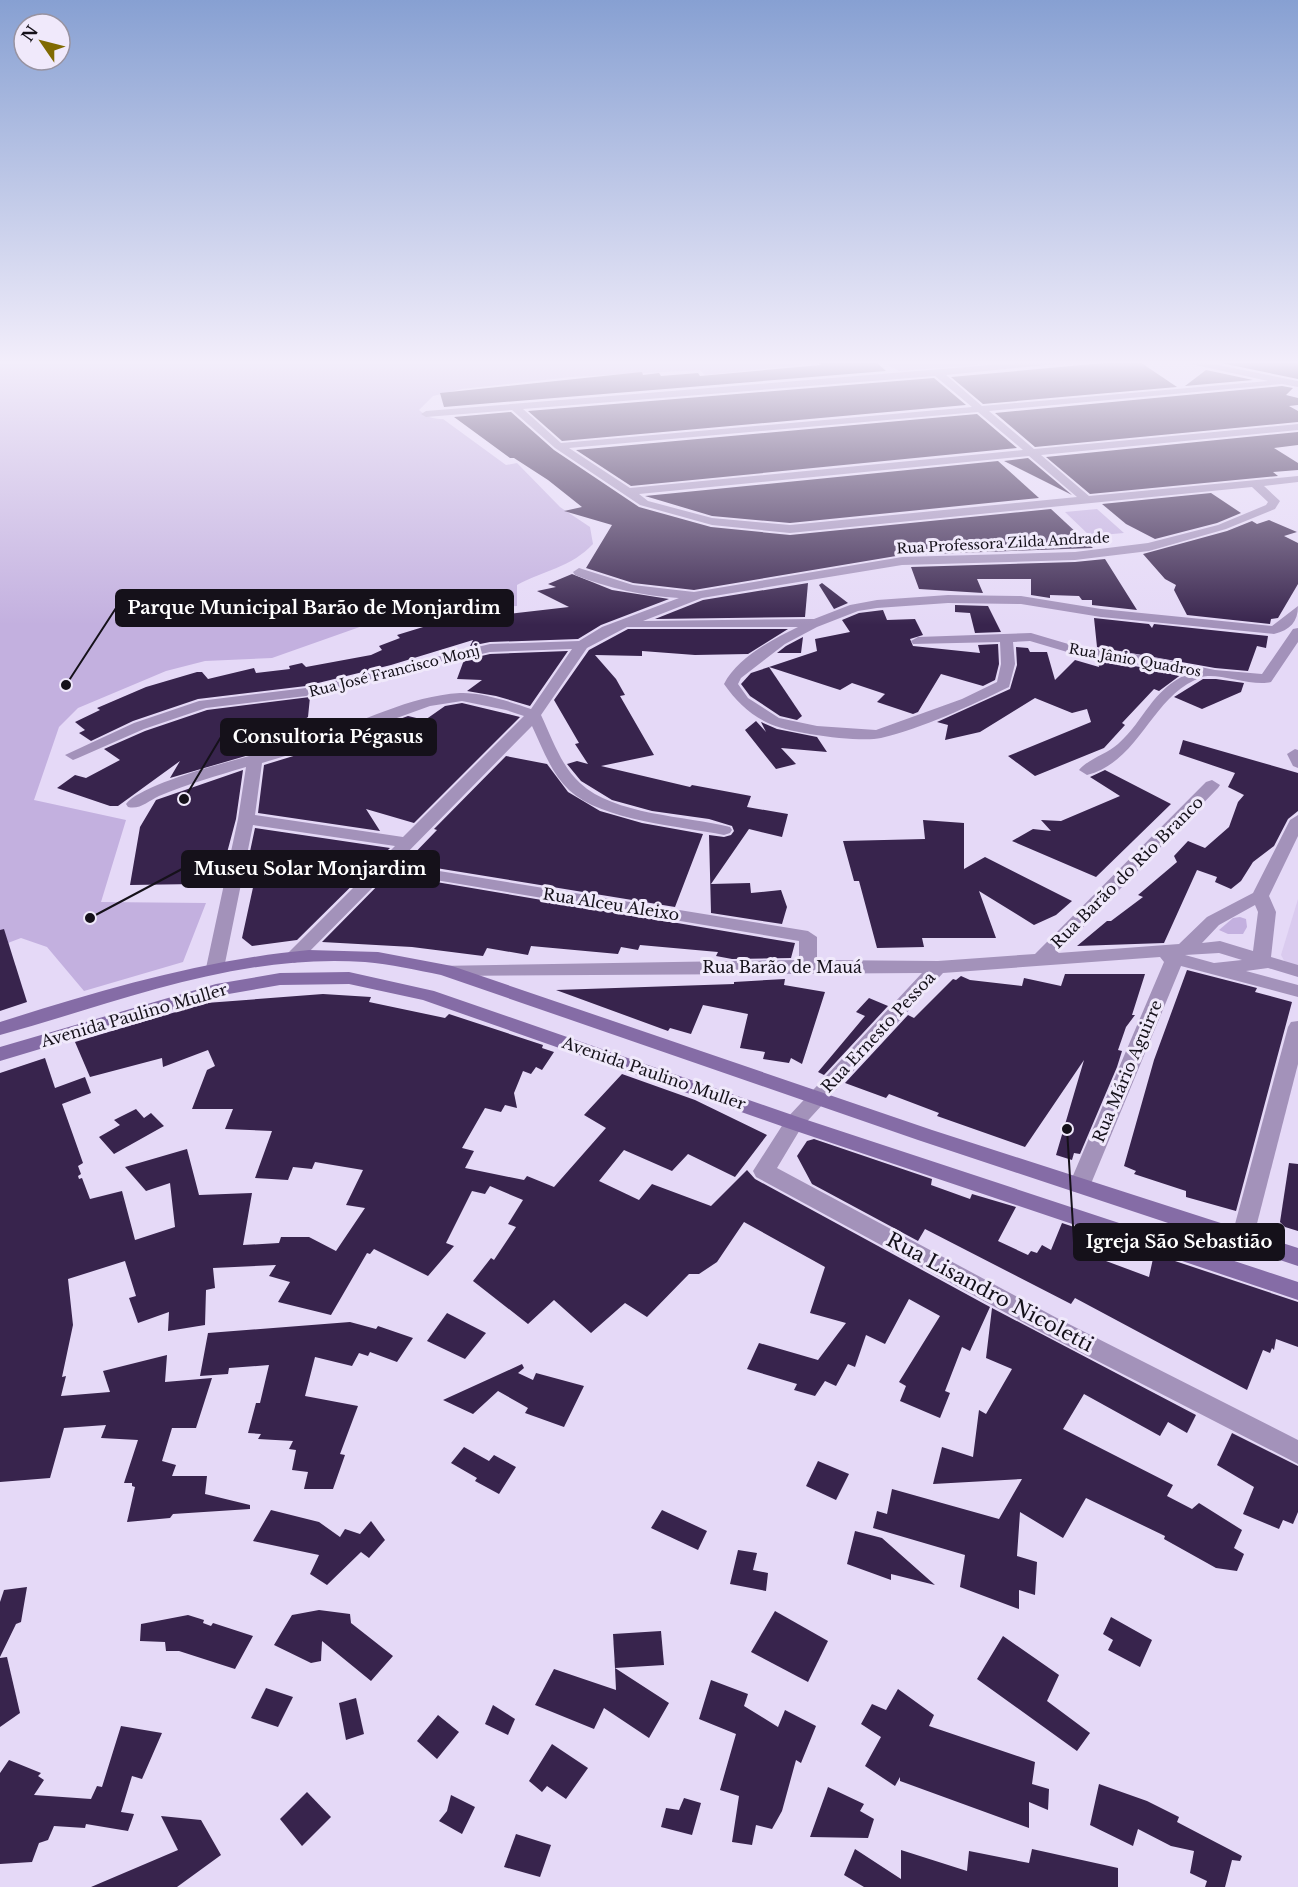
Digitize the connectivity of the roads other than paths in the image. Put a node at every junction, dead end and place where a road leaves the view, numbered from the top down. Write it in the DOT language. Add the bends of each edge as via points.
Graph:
graph roads {
  1 [pos="562,448"];
  2 [pos="1027,448"];
  3 [pos="1092,448"];
  4 [pos="1034,454"];
  5 [pos="1298,479"];
  6 [pos="1254,483"];
  7 [pos="627,492"];
  8 [pos="1087,500"];
  9 [pos="579,572"];
  10 [pos="699,595"];
  11 [pos="1298,610"];
  12 [pos="816,623"];
  13 [pos="621,625"];
  14 [pos="1298,632"];
  15 [pos="1006,638"];
  16 [pos="918,641"];
  17 [pos="582,645"];
  18 [pos="1202,672"];
  19 [pos="534,715"];
  20 [pos="74,755"];
  21 [pos="254,762"];
  22 [pos="1087,770"];
  23 [pos="1212,785"];
  24 [pos="134,804"];
  25 [pos="246,819"];
  26 [pos="1298,820"];
  27 [pos="724,830"];
  28 [pos="407,843"];
  29 [pos="386,867"];
  30 [pos="1260,896"];
  31 [pos="1179,954"];
  32 [pos="294,957"];
  33 [pos="1042,958"];
  34 [pos="1262,960"];
  35 [pos="808,966"];
  36 [pos="938,967"];
  37 [pos="214,968"];
  38 [pos="1218,968"];
  39 [pos="445,970"];
  40 [pos="1298,970"];
  41 [pos="1298,991"];
  42 [pos="1298,1027"];
  43 [pos="0,1029"];
  44 [pos="0,1054"];
  45 [pos="817,1097"];
  46 [pos="794,1123"];
  47 [pos="1080,1185"];
  48 [pos="1242,1239"];
  49 [pos="1298,1257"];
  50 [pos="1298,1292"];
  51 [pos="1298,1453"];
  1 -- 7 [label="street"];
  2 -- 4 [label="street"];
  3 -- 4 [label="street"];
  4 -- 7 [label="street"];
  4 -- 8 [label="street"];
  5 -- 6 [label="street"];
  6 -- 8 [label="street"];
  6 -- 10 [label="street, Rua Professora Zilda Andrade" via="1274,501 1271,507 1222,527 1149,547 1075,556 902,561"];
  7 -- 8 [label="street" via="672,513 790,529"];
  9 -- 10 [label="street" via="606,584 665,594"];
  10 -- 13 [label="street"];
  11 -- 12 [label="street" via="1274,630 1101,613 1021,600 924,599 855,608"];
  12 -- 13 [label="street"];
  12 -- 15 [label="street" via="780,641 735,676 731,684 743,701 774,721 853,734 878,734 967,702 1004,684 1008,664"];
  13 -- 17 [label="street"];
  14 -- 18 [label="street, Rua Jânio Quadros" via="1266,680"];
  15 -- 16 [label="street, Rua Jânio Quadros"];
  15 -- 18 [label="street, Rua Jânio Quadros" via="1038,638 1074,650 1142,658"];
  17 -- 19 [label="street"];
  17 -- 20 [label="street, Rua José Francisco Monj" via="490,648 316,690 204,704 139,726"];
  18 -- 22 [label="street" via="1164,695 1125,746"];
  19 -- 21 [label="street" via="462,697 427,702"];
  19 -- 27 [label="street" via="561,770 576,788 600,803"];
  19 -- 28 [label="street"];
  21 -- 24 [label="street" via="185,780"];
  21 -- 25 [label="street"];
  23 -- 33 [label="street, Rua Barão do Rio Branco"];
  25 -- 28 [label="street"];
  25 -- 37 [label="street"];
  26 -- 30 [label="street"];
  28 -- 29 [label="street"];
  29 -- 32 [label="street"];
  29 -- 35 [label="street, Rua Alceu Aleixo" via="808,937"];
  30 -- 31 [label="street" via="1213,921"];
  30 -- 34 [label="street" via="1267,912"];
  31 -- 33 [label="street, Rua Barão de Mauá"];
  31 -- 34 [label="street" via="1220,947"];
  31 -- 38 [label="street"];
  31 -- 47 [label="street, Rua Mário Aguirre"];
  32 -- 37 [label="main road, Avenida Paulino Muller"];
  32 -- 39 [label="main road, Avenida Paulino Muller" via="394,959"];
  33 -- 36 [label="street, Rua Barão de Mauá"];
  34 -- 38 [label="street" via="1261,964"];
  34 -- 40 [label="street"];
  35 -- 36 [label="street, Rua Barão de Mauá"];
  35 -- 39 [label="street, Rua Barão de Mauá"];
  36 -- 45 [label="street, Rua Ernesto Pessoa"];
  37 -- 43 [label="main road, Avenida Paulino Muller" via="159,980"];
  38 -- 41 [label="street"];
  39 -- 45 [label="main road, Avenida Paulino Muller"];
  42 -- 48 [label="street"];
  44 -- 46 [label="main road, Avenida Paulino Muller" via="216,990 280,979 349,978 427,995"];
  45 -- 46 [label="street, Rua Lisandro Nicoletti"];
  45 -- 47 [label="main road, Avenida Paulino Muller"];
  46 -- 50 [label="main road, Avenida Paulino Muller"];
  46 -- 51 [label="street, Rua Lisandro Nicoletti" via="764,1171 1047,1324"];
  47 -- 48 [label="main road, Avenida Paulino Muller"];
  48 -- 49 [label="main road, Avenida Paulino Muller"];
}
